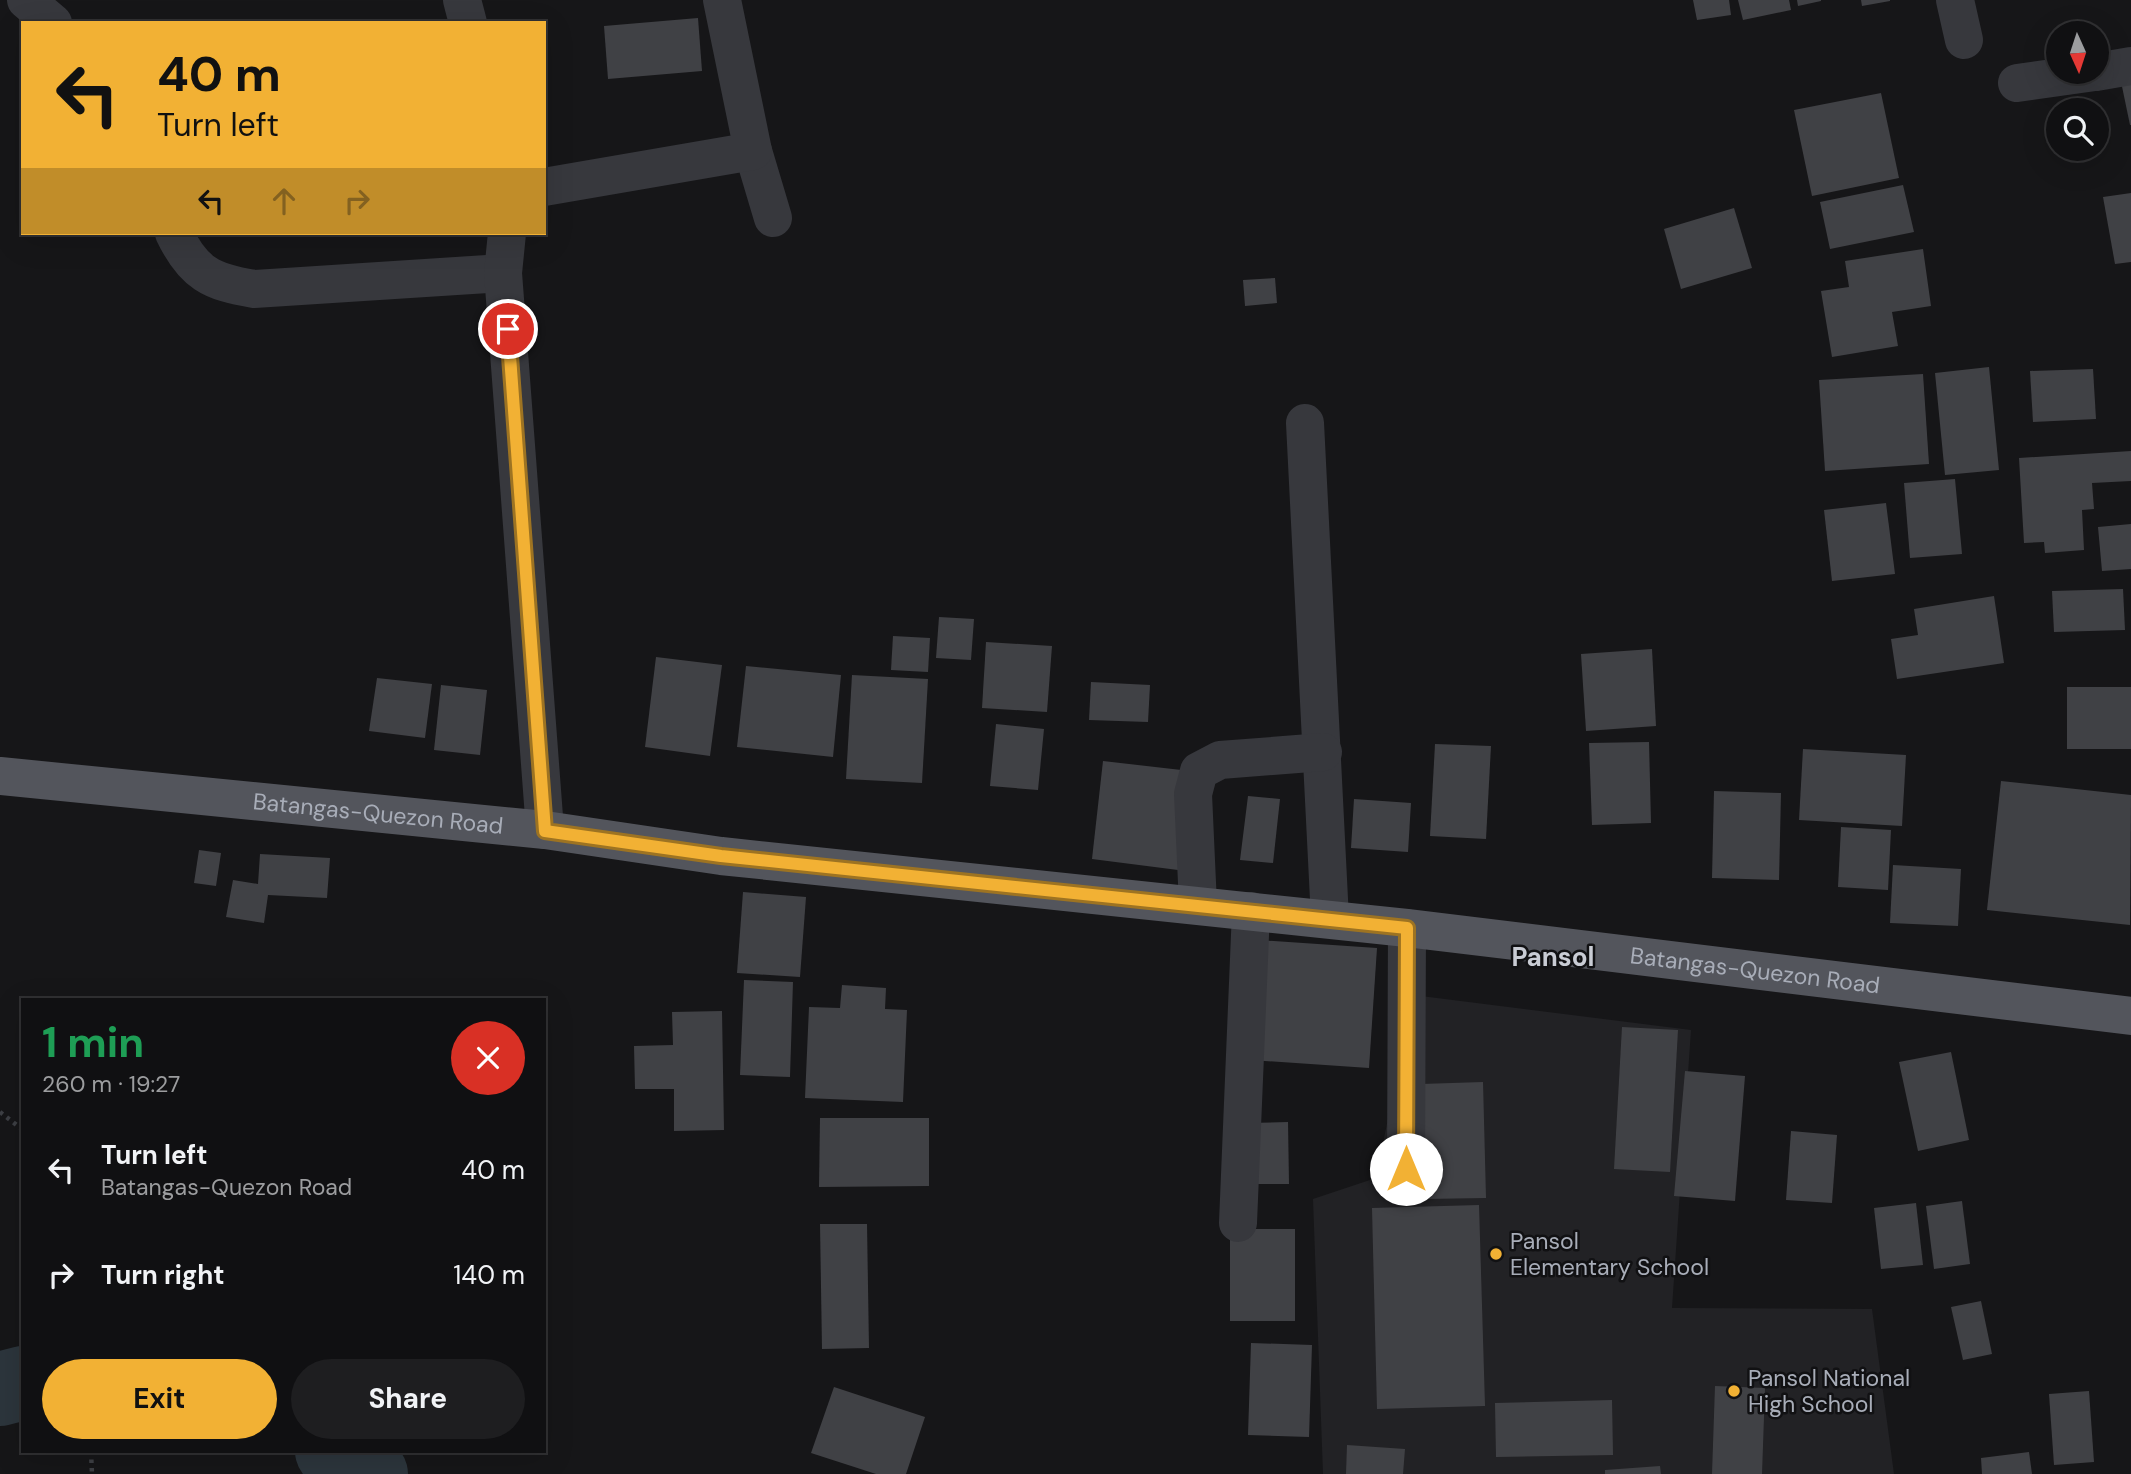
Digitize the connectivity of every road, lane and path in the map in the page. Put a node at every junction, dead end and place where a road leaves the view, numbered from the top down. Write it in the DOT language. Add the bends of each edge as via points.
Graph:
graph roads {
  1 [pos="26,0"];
  2 [pos="462,0"];
  3 [pos="722,0"];
  4 [pos="1955,0"];
  5 [pos="51,21"];
  6 [pos="467,21"];
  7 [pos="1964,40"];
  8 [pos="2131,66"];
  9 [pos="2109,70"];
  10 [pos="2046,79"];
  11 [pos="2017,83"];
  12 [pos="753,151"];
  13 [pos="546,187"];
  14 [pos="773,218"];
  15 [pos="175,235"];
  16 [pos="507,235"];
  17 [pos="503,273"];
  18 [pos="1305,423"];
  19 [pos="1324,752"];
  20 [pos="0,776"];
  21 [pos="545,831"];
  22 [pos="1198,905"];
  23 [pos="1251,911"];
  24 [pos="1330,919"];
  25 [pos="1407,928"];
  26 [pos="2131,1016"];
  27 [pos="0,1112"];
  28 [pos="21,1128"];
  29 [pos="1406,1169"];
  30 [pos="1238,1223"];
  31 [pos="91,1453"];
  32 [pos="92,1474"];
  1 -- 5 [label="street"];
  2 -- 6 [label="street"];
  3 -- 12 [label="street"];
  4 -- 7 [label="street"];
  8 -- 9 [label="street"];
  10 -- 11 [label="street"];
  12 -- 13 [label="street"];
  12 -- 14 [label="street"];
  15 -- 17 [label="street" via="186,259 222,284 254,289"];
  16 -- 17 [label="street"];
  17 -- 21 [label="street"];
  18 -- 19 [label="street"];
  19 -- 22 [label="street" via="1220,760 1199,771 1193,794"];
  19 -- 24 [label="street"];
  20 -- 21 [label="main road, Batangas-Quezon Road"];
  21 -- 22 [label="main road, Batangas-Quezon Road" via="721,856"];
  22 -- 23 [label="main road, Batangas-Quezon Road"];
  23 -- 24 [label="main road, Batangas-Quezon Road"];
  23 -- 30 [label="street"];
  24 -- 25 [label="main road, Batangas-Quezon Road"];
  25 -- 26 [label="main road, Batangas-Quezon Road"];
  25 -- 29 [label="street"];
  27 -- 28 [label="path"];
  31 -- 32 [label="path"];
}
